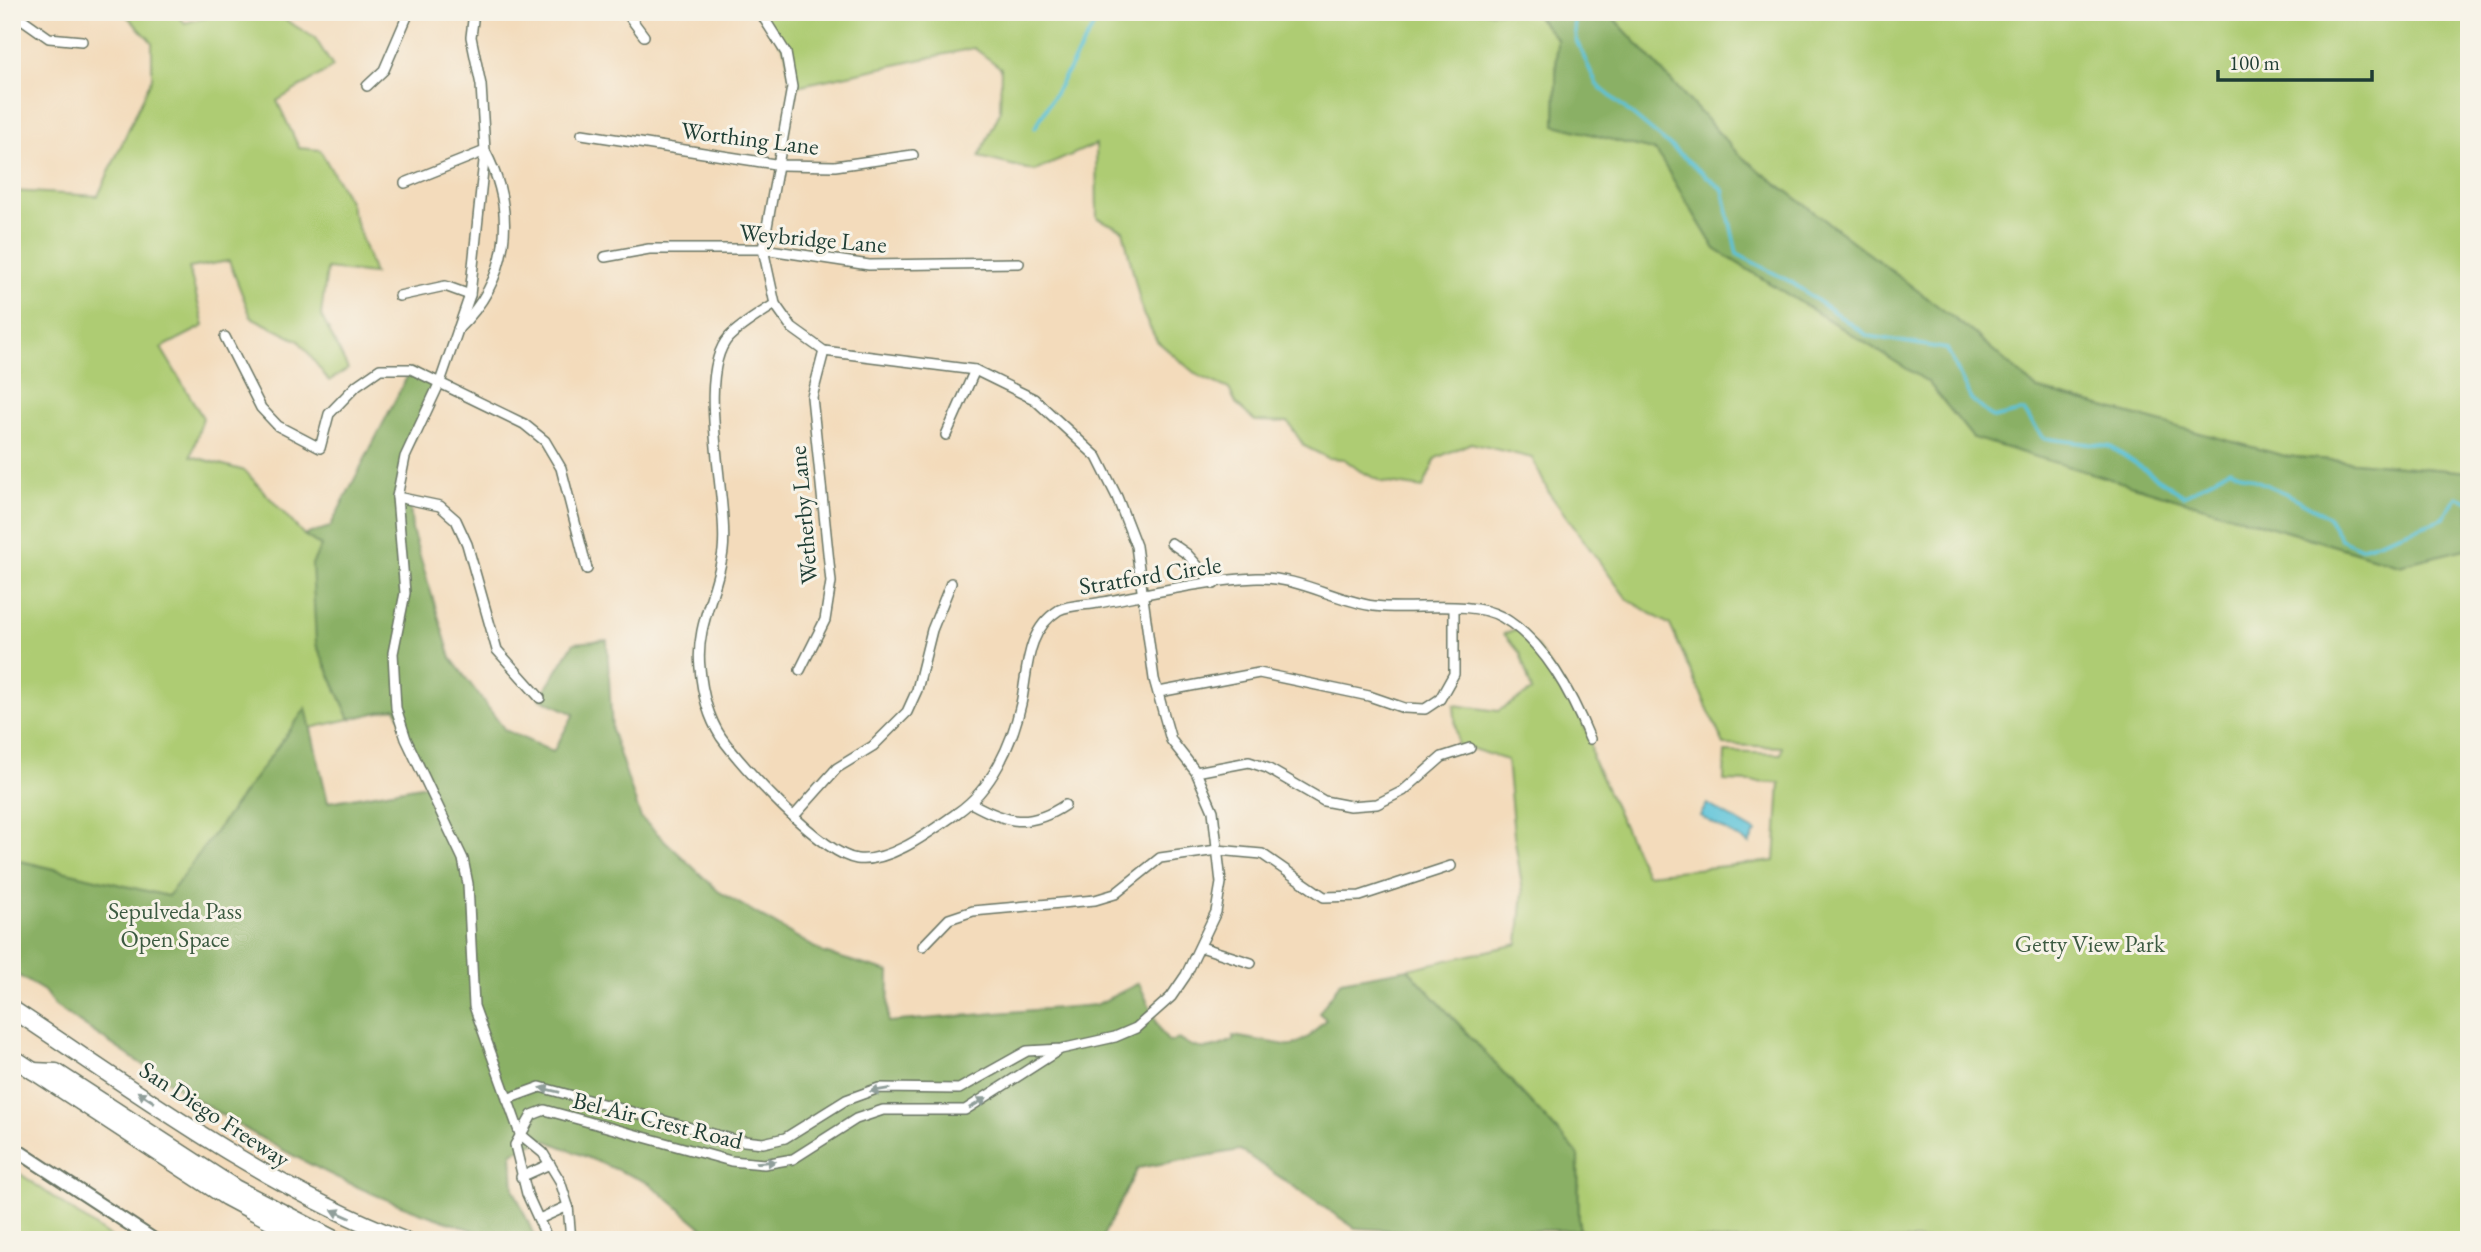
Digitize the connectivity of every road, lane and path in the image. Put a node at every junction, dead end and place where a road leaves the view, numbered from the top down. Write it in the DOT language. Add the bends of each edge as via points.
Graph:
graph roads {
  1 [pos="12,12"];
  2 [pos="409,12"];
  3 [pos="474,12"];
  4 [pos="626,12"];
  5 [pos="760,12"];
  6 [pos="644,36"];
  7 [pos="82,41"];
  8 [pos="368,86"];
  9 [pos="583,134"];
  10 [pos="485,151"];
  11 [pos="914,155"];
  12 [pos="780,165"];
  13 [pos="405,183"];
  14 [pos="763,249"];
  15 [pos="605,257"];
  16 [pos="1018,263"];
  17 [pos="470,295"];
  18 [pos="399,296"];
  19 [pos="775,304"];
  20 [pos="457,331"];
  21 [pos="225,337"];
  22 [pos="824,351"];
  23 [pos="975,370"];
  24 [pos="440,382"];
  25 [pos="946,435"];
  26 [pos="397,498"];
  27 [pos="1171,543"];
  28 [pos="587,569"];
  29 [pos="951,583"];
  30 [pos="1214,584"];
  31 [pos="1142,595"];
  32 [pos="1454,609"];
  33 [pos="800,670"];
  34 [pos="1159,692"];
  35 [pos="540,698"];
  36 [pos="1590,739"];
  37 [pos="1470,748"];
  38 [pos="1196,772"];
  39 [pos="971,803"];
  40 [pos="1065,806"];
  41 [pos="795,815"];
  42 [pos="1217,850"];
  43 [pos="1451,866"];
  44 [pos="922,946"];
  45 [pos="1201,947"];
  46 [pos="1251,963"];
  47 [pos="12,1009"];
  48 [pos="1061,1048"];
  49 [pos="12,1057"];
  50 [pos="33,1071"];
  51 [pos="508,1099"];
  52 [pos="520,1134"];
  53 [pos="12,1147"];
  54 [pos="550,1164"];
  55 [pos="521,1177"];
  56 [pos="568,1206"];
  57 [pos="539,1219"];
  58 [pos="155,1240"];
  59 [pos="307,1240"];
  60 [pos="336,1240"];
  61 [pos="404,1240"];
  62 [pos="548,1240"];
  63 [pos="571,1240"];
  1 -- 7 [label="street" via="49,38"];
  2 -- 8 [label="street" via="384,70"];
  3 -- 10 [label="street" via="471,37 481,85"];
  4 -- 6 [label="street"];
  5 -- 12 [label="street, Bel Air Crest Road" via="786,53 792,87"];
  9 -- 12 [label="street, Worthing Lane"];
  10 -- 13 [label="street"];
  10 -- 17 [label="street"];
  10 -- 20 [label="street" via="503,197 504,246 488,292"];
  11 -- 12 [label="street, Worthing Lane" via="835,166"];
  12 -- 14 [label="street, Bel Air Crest Road"];
  14 -- 15 [label="street, Weybridge Lane" via="649,249"];
  14 -- 16 [label="street, Weybridge Lane" via="869,265"];
  14 -- 19 [label="street, Bel Air Crest Road"];
  17 -- 18 [label="street" via="444,286"];
  17 -- 20 [label="street"];
  19 -- 22 [label="street, Bel Air Crest Road" via="792,328"];
  19 -- 41 [label="street, Stratford Circle" via="727,339 716,365 713,394 724,545 720,574 701,625 699,665 706,705 720,734 751,775"];
  20 -- 24 [label="street"];
  21 -- 24 [label="street" via="261,408 278,426 320,448 329,414 380,369 411,369"];
  22 -- 23 [label="street, Bel Air Crest Road"];
  22 -- 33 [label="street, Wetherby Lane" via="812,397 831,582 825,620"];
  23 -- 25 [label="street"];
  23 -- 31 [label="street, Bel Air Crest Road" via="1034,399 1097,457 1136,547"];
  24 -- 26 [label="street" via="405,457"];
  24 -- 28 [label="street" via="524,424 545,441 561,468"];
  26 -- 35 [label="street" via="440,506 456,520 496,650"];
  26 -- 51 [label="street" via="405,593 393,653 396,708 463,859 474,1006"];
  27 -- 30 [label="street"];
  29 -- 41 [label="street" via="907,712 873,746 837,768"];
  30 -- 31 [label="street, Stratford Circle"];
  30 -- 32 [label="street, Stratford Circle" via="1261,577 1377,607"];
  31 -- 34 [label="street, Bel Air Crest Road"];
  31 -- 39 [label="street, Stratford Circle" via="1060,609 1037,634 1027,656 1019,710 1002,761"];
  32 -- 34 [label="street" via="1454,674 1440,699 1425,709 1259,673"];
  32 -- 36 [label="street, Stratford Circle" via="1497,614 1518,628 1537,647 1575,704"];
  34 -- 38 [label="street, Bel Air Crest Road" via="1171,740"];
  37 -- 38 [label="street" via="1442,757 1402,791 1377,804 1350,806 1324,801 1249,762"];
  38 -- 42 [label="street, Bel Air Crest Road" via="1213,811"];
  39 -- 40 [label="street" via="999,819 1018,822 1047,817"];
  39 -- 41 [label="street, Stratford Circle" via="886,856 859,860 837,854"];
  42 -- 43 [label="street" via="1262,853 1324,897 1360,896"];
  42 -- 44 [label="street" via="1160,858 1115,894 1096,900 974,911 949,919"];
  42 -- 45 [label="street, Bel Air Crest Road" via="1221,883 1216,912"];
  45 -- 46 [label="street"];
  45 -- 48 [label="street, Bel Air Crest Road" via="1171,997 1136,1028"];
  61 -- 47 [label="highway, San Diego Freeway, one-way" via="333,1211 255,1169"];
  48 -- 51 [label="street, Bel Air Crest Road, one-way" via="1027,1051 959,1088 879,1088 846,1100 785,1138 763,1143 735,1140 540,1087"];
  52 -- 48 [label="street, Bel Air Crest Road, one-way" via="532,1115 545,1110 731,1161 764,1164 793,1158 856,1119 883,1110 965,1110"];
  49 -- 50 [label="highway"];
  50 -- 59 [label="highway" via="226,1197"];
  50 -- 60 [label="highway" via="56,1072 235,1188"];
  51 -- 52 [label="street"];
  52 -- 54 [label="street"];
  52 -- 55 [label="street" via="515,1145"];
  53 -- 58 [label="main road"];
  54 -- 55 [label="street"];
  54 -- 56 [label="street"];
  55 -- 57 [label="street"];
  56 -- 57 [label="street"];
  56 -- 63 [label="street"];
  57 -- 62 [label="street"];
}
